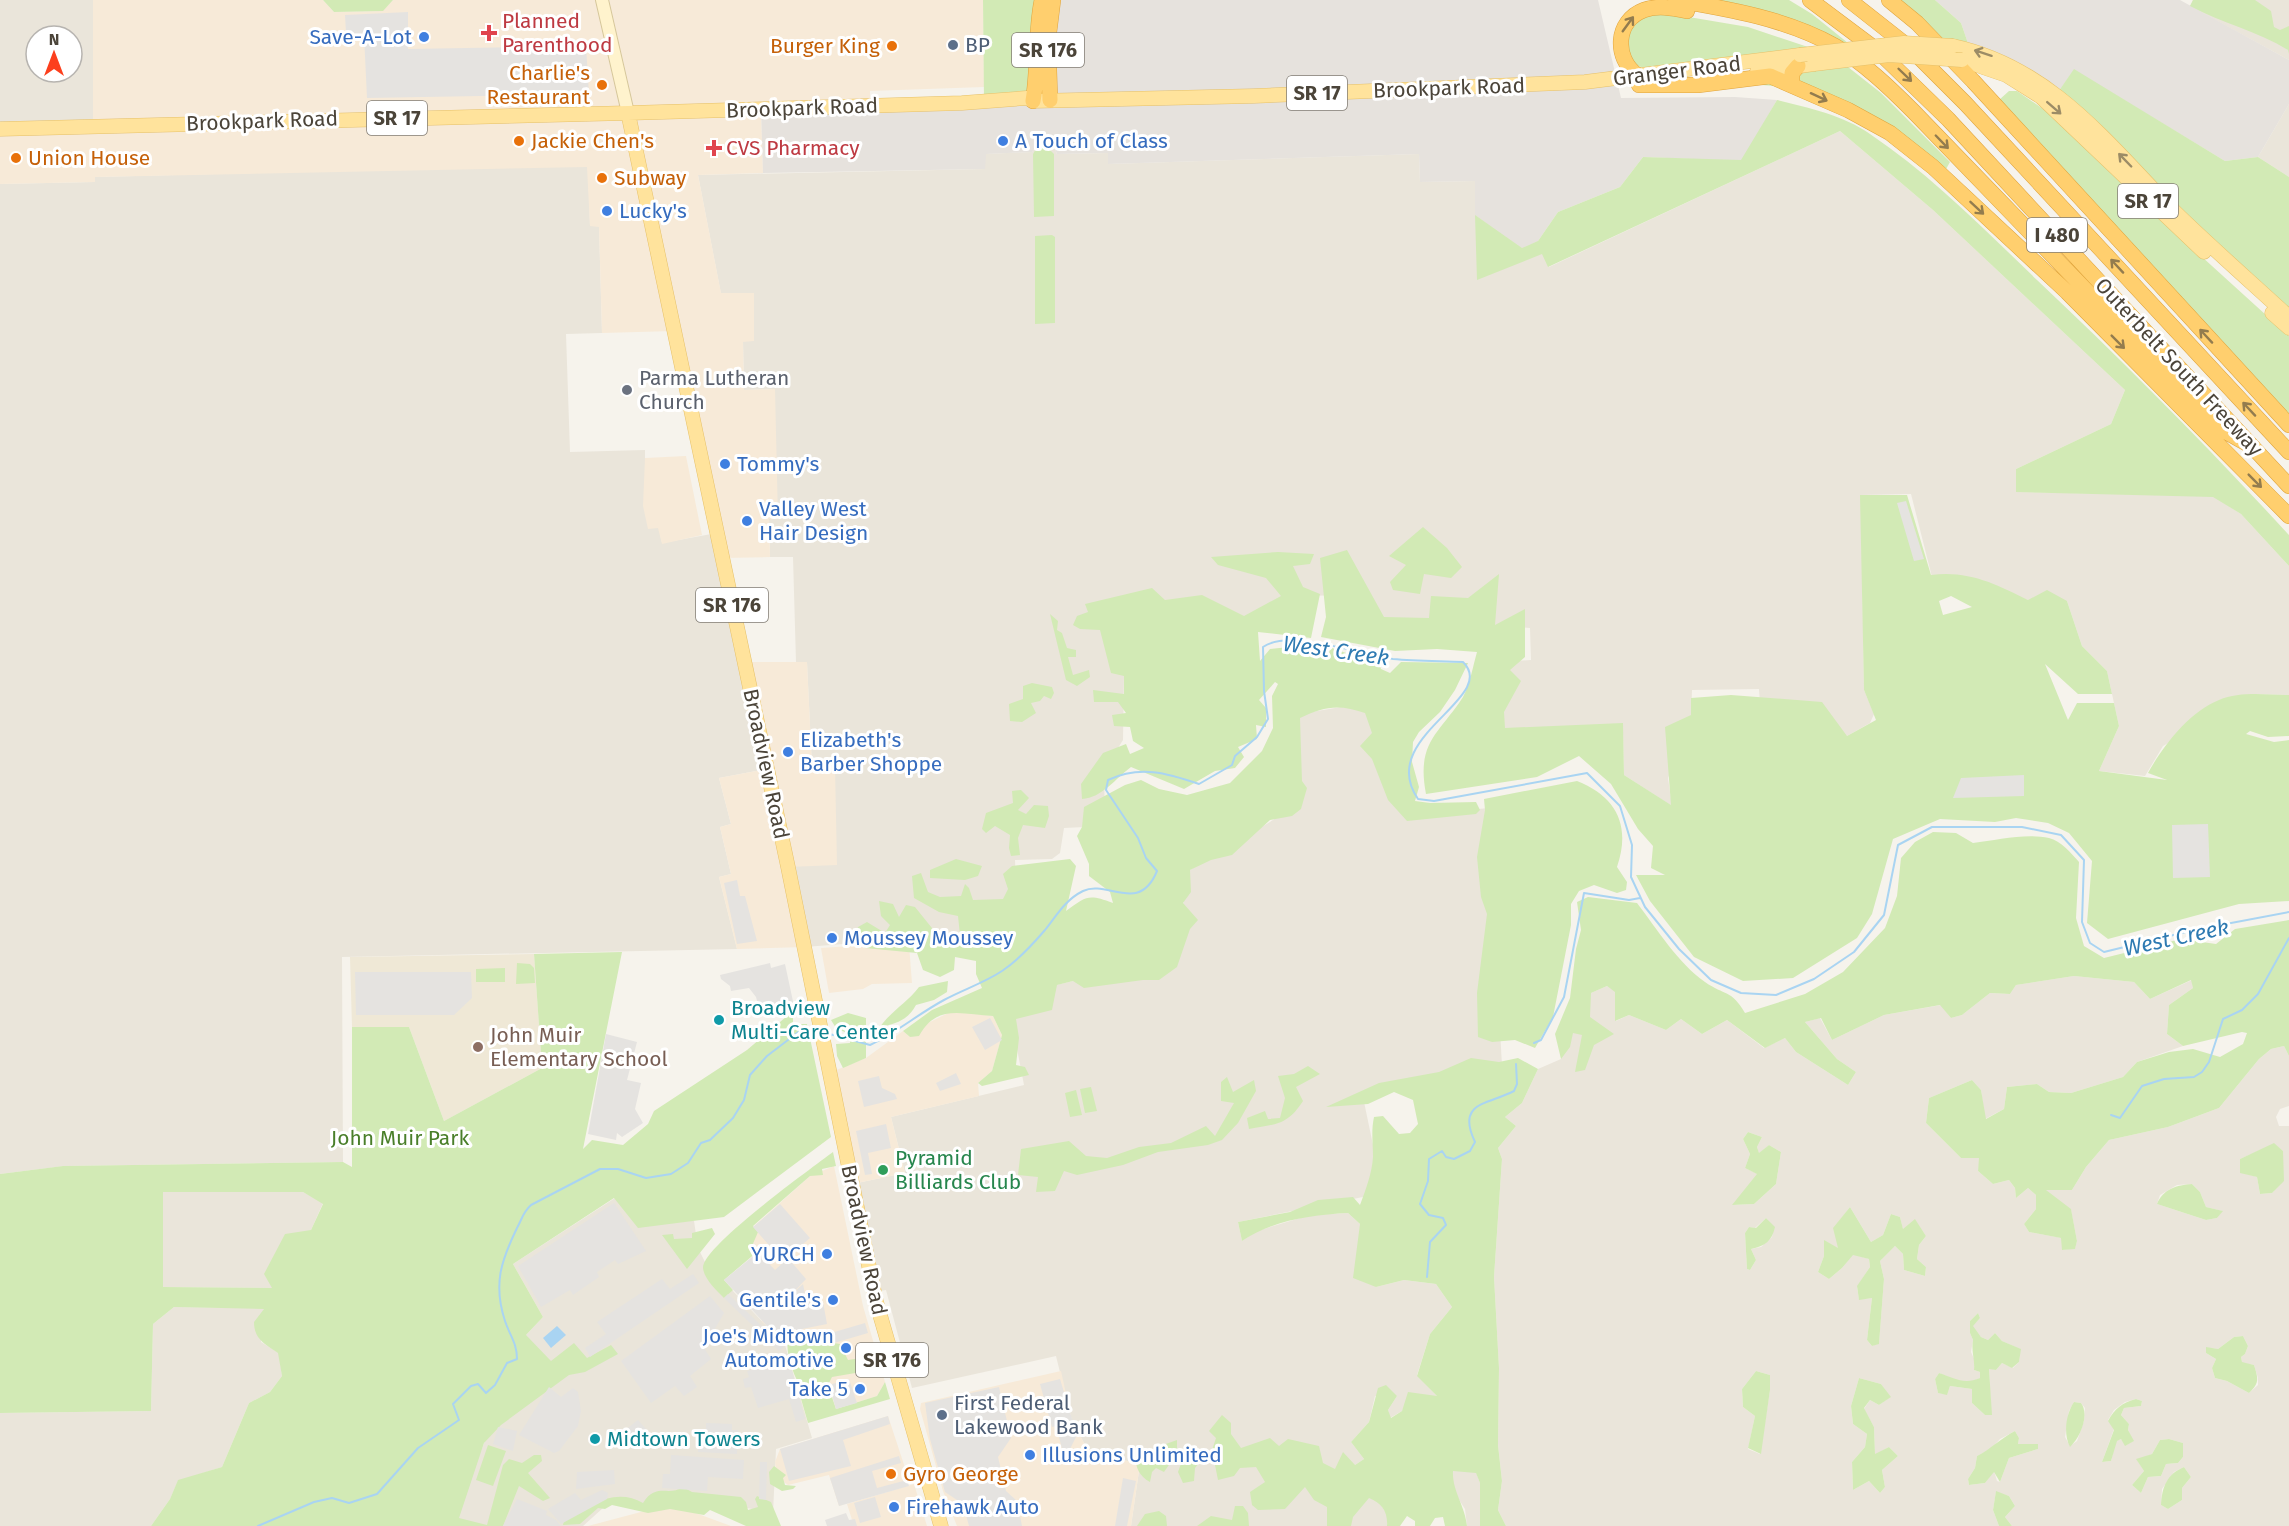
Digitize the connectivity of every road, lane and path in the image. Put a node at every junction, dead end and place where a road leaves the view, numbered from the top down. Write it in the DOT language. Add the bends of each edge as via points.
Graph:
graph roads {
  1 [pos="602,0"];
  2 [pos="1042,0"];
  3 [pos="1053,0"];
  4 [pos="1676,0"];
  5 [pos="1810,0"];
  6 [pos="1849,0"];
  7 [pos="1889,0"];
  8 [pos="1758,17"];
  9 [pos="1799,61"];
  10 [pos="1603,80"];
  11 [pos="1638,80"];
  12 [pos="1792,84"];
  13 [pos="1050,100"];
  14 [pos="1033,101"];
  15 [pos="628,114"];
  16 [pos="0,129"];
  17 [pos="2289,317"];
  18 [pos="2289,328"];
  19 [pos="2289,425"];
  20 [pos="2253,447"];
  21 [pos="2289,452"];
  22 [pos="2289,486"];
  23 [pos="2289,516"];
  24 [pos="941,1526"];
  1 -- 15 [label="main road, Broadview Road"];
  2 -- 14 [label="highway, SR 176"];
  3 -- 13 [label="highway, SR 176" via="1048,40"];
  4 -- 8 [label="highway"];
  5 -- 20 [label="highway, Outerbelt South Freeway / I 480, one-way" via="1878,51 1942,112"];
  21 -- 6 [label="highway, Outerbelt South Freeway / I 480, one-way" via="1958,95 1910,48"];
  19 -- 7 [label="highway, one-way" via="1973,81"];
  11 -- 8 [label="highway, one-way" via="1626,64 1621,39 1630,19 1644,10 1670,8 1732,18"];
  8 -- 20 [label="highway, one-way" via="1824,40 1882,81 2219,428"];
  9 -- 11 [label="main road, Granger Road / SR 17"];
  9 -- 12 [label="highway" via="1792,73"];
  17 -- 9 [label="main road, Granger Road / SR 17, one-way, bridge" via="2202,237 2093,127 2011,64 1953,46 1904,43"];
  9 -- 18 [label="main road, Granger Road / SR 17, one-way, bridge" via="1814,64 1889,56 1962,60 2006,75 2054,108 2150,202"];
  10 -- 11 [label="main road, Granger Road / SR 17"];
  10 -- 13 [label="main road, Brookpark Road / SR 17" via="1254,96"];
  11 -- 12 [label="highway" via="1698,85 1765,76"];
  12 -- 23 [label="highway, one-way" via="1884,129 1933,167 2067,292"];
  13 -- 14 [label="main road, Brookpark Road / SR 17"];
  14 -- 15 [label="main road, Brookpark Road / SR 17" via="1027,98"];
  15 -- 16 [label="main road, Brookpark Road / SR 17"];
  15 -- 24 [label="main road, Broadview Road / SR 176" via="879,1315"];
  20 -- 22 [label="highway, Outerbelt South Freeway / I 480"];
}
